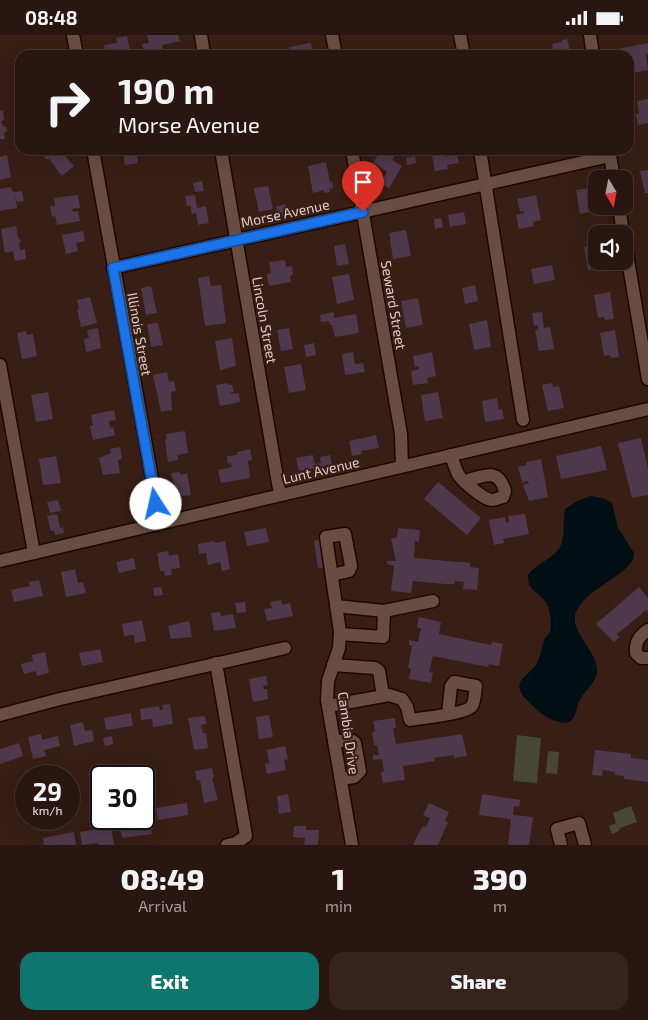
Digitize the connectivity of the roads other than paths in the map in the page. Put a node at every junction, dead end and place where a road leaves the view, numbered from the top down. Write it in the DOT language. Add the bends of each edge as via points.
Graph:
graph roads {
  1 [pos="73,35"];
  2 [pos="201,35"];
  3 [pos="332,35"];
  4 [pos="460,35"];
  5 [pos="590,35"];
  6 [pos="76,50"];
  7 [pos="203,50"];
  8 [pos="335,50"];
  9 [pos="463,50"];
  10 [pos="592,50"];
  11 [pos="94,155"];
  12 [pos="222,155"];
  13 [pos="353,155"];
  14 [pos="481,155"];
  15 [pos="602,155"];
  16 [pos="610,155"];
  17 [pos="613,170"];
  18 [pos="486,185"];
  19 [pos="363,212"];
  20 [pos="236,240"];
  21 [pos="113,268"];
  22 [pos="630,270"];
  23 [pos="0,365"];
  24 [pos="648,379"];
  25 [pos="648,409"];
  26 [pos="523,420"];
  27 [pos="451,455"];
  28 [pos="402,466"];
  29 [pos="465,481"];
  30 [pos="280,495"];
  31 [pos="160,523"];
  32 [pos="34,553"];
  33 [pos="0,561"];
  34 [pos="332,575"];
  35 [pos="432,601"];
  36 [pos="336,606"];
  37 [pos="384,611"];
  38 [pos="648,630"];
  39 [pos="340,634"];
  40 [pos="285,648"];
  41 [pos="648,658"];
  42 [pos="216,663"];
  43 [pos="333,665"];
  44 [pos="384,696"];
  45 [pos="328,706"];
  46 [pos="448,714"];
  47 [pos="0,715"];
  48 [pos="334,741"];
  49 [pos="340,779"];
  50 [pos="227,845"];
  51 [pos="352,845"];
  52 [pos="561,845"];
  53 [pos="586,845"];
  1 -- 6 [label="street"];
  2 -- 7 [label="street"];
  3 -- 8 [label="street"];
  4 -- 9 [label="street"];
  5 -- 10 [label="street"];
  11 -- 21 [label="street, Illinois Street"];
  12 -- 20 [label="street, Lincoln Street"];
  13 -- 19 [label="street, Seward Street"];
  14 -- 18 [label="street"];
  15 -- 18 [label="street, Morse Avenue"];
  16 -- 17 [label="street"];
  18 -- 19 [label="street, Morse Avenue"];
  18 -- 26 [label="street"];
  19 -- 20 [label="street, Morse Avenue"];
  19 -- 28 [label="street, Seward Street" via="401,434"];
  20 -- 21 [label="street, Morse Avenue"];
  20 -- 30 [label="street, Lincoln Street"];
  21 -- 31 [label="street, Illinois Street"];
  22 -- 24 [label="street"];
  23 -- 32 [label="street"];
  25 -- 27 [label="street, Lunt Avenue"];
  27 -- 28 [label="street, Lunt Avenue"];
  27 -- 29 [label="street"];
  28 -- 30 [label="street, Lunt Avenue"];
  30 -- 31 [label="street, Lunt Avenue"];
  31 -- 32 [label="street, Lunt Avenue"];
  32 -- 33 [label="street, Lunt Avenue"];
  34 -- 34 [label="street, Cambia Drive" via="326,537 344,534 351,566 349,571"];
  34 -- 36 [label="street, Cambia Drive"];
  35 -- 37 [label="street"];
  36 -- 37 [label="street"];
  36 -- 39 [label="street, Cambia Drive"];
  37 -- 39 [label="street" via="383,637"];
  38 -- 41 [label="street" via="636,643 636,653 641,658"];
  39 -- 43 [label="street, Cambia Drive"];
  40 -- 42 [label="street"];
  42 -- 47 [label="street"];
  42 -- 50 [label="street" via="246,837"];
  43 -- 44 [label="street" via="375,668 379,671"];
  43 -- 45 [label="street, Cambia Drive" via="328,681"];
  44 -- 45 [label="street"];
  44 -- 46 [label="street" via="402,699 410,720"];
  45 -- 48 [label="street, Cambia Drive"];
  48 -- 49 [label="street, Cambia Drive"];
  48 -- 49 [label="street" via="348,739 355,743 360,771 354,777"];
  49 -- 51 [label="street, Cambia Drive"];
  52 -- 53 [label="street" via="557,829 580,823"];
}
